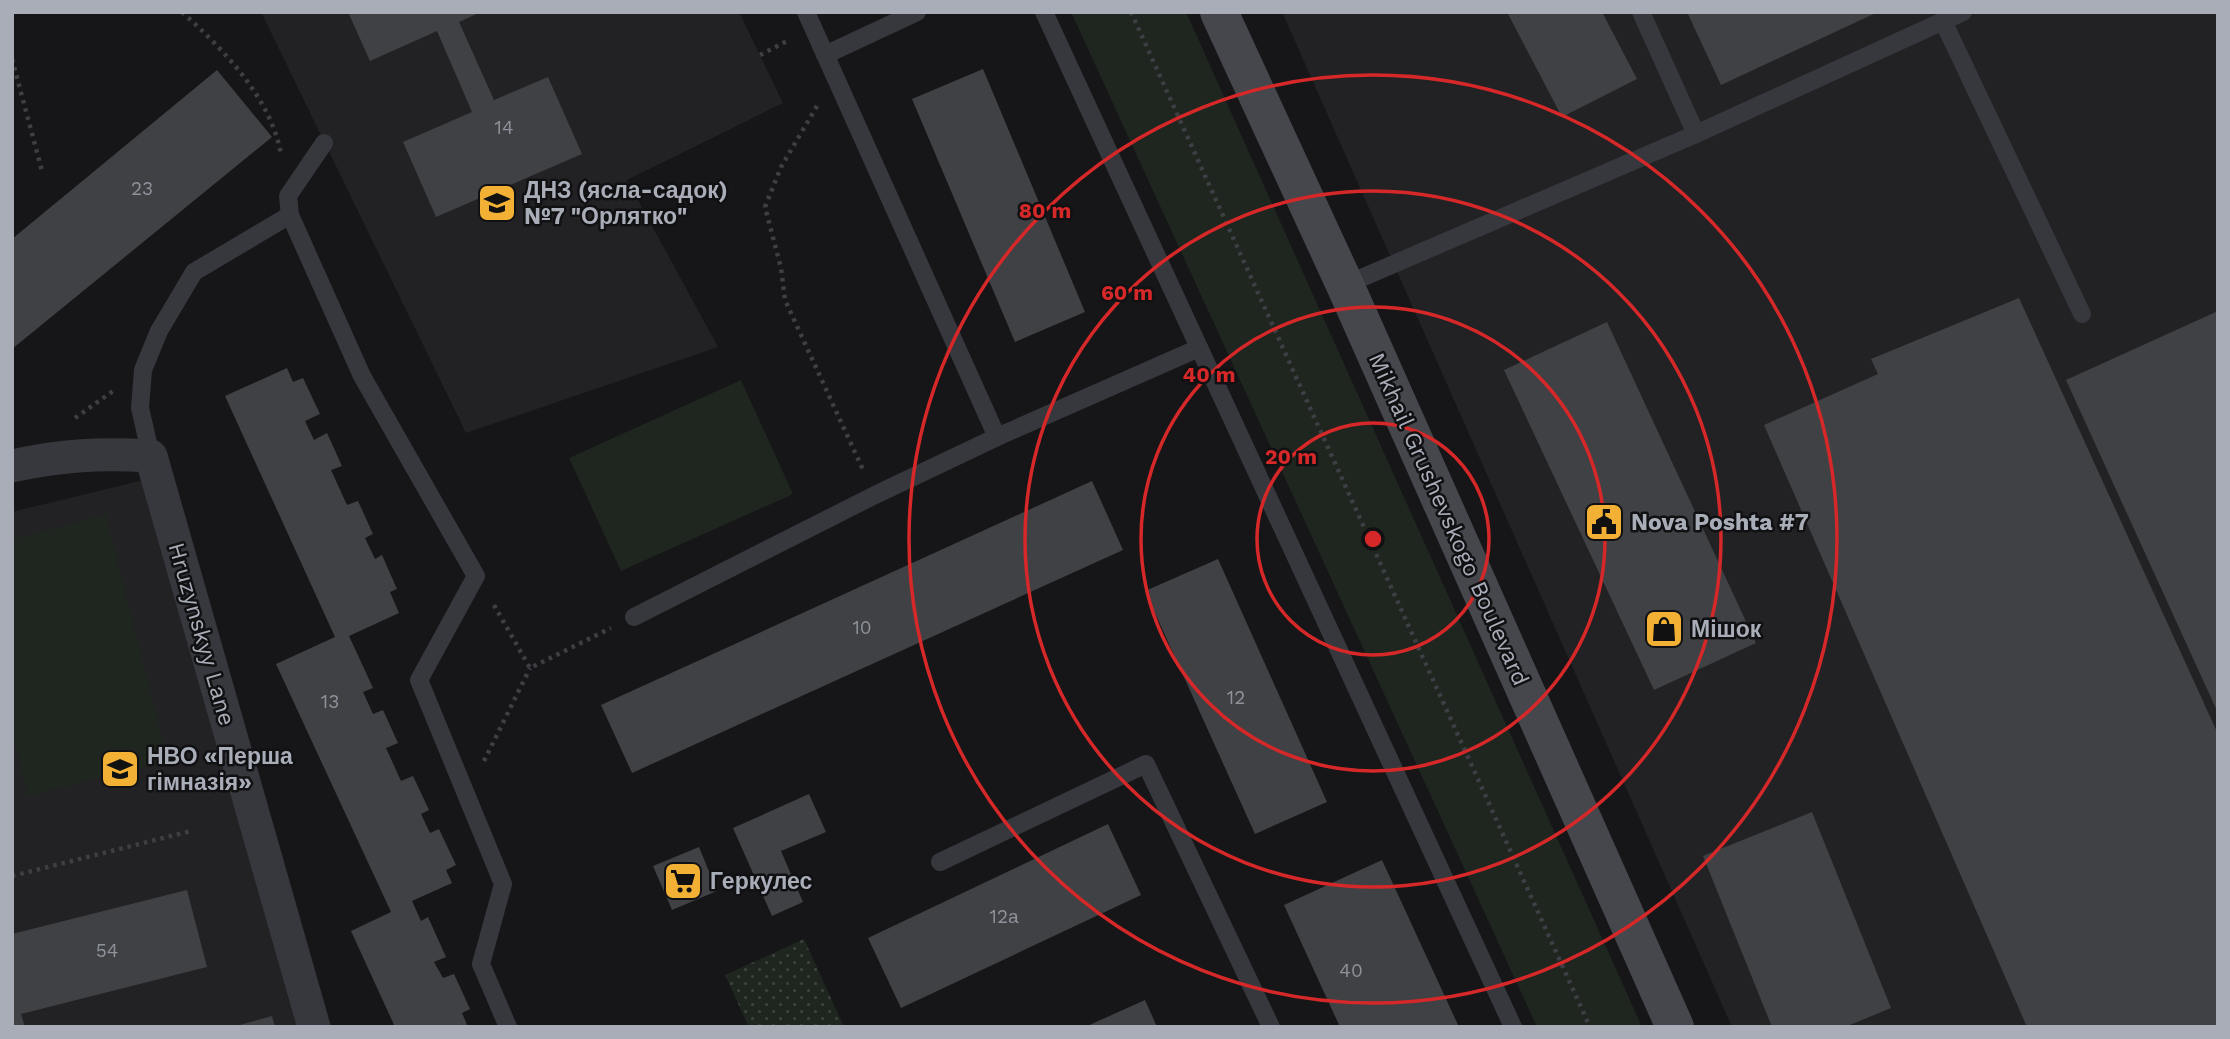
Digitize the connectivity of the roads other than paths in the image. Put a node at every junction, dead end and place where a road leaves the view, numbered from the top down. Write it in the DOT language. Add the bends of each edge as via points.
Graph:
graph roads {
  1 [pos="806,12"];
  2 [pos="917,12"];
  3 [pos="1044,12"];
  4 [pos="1219,12"];
  5 [pos="1641,12"];
  6 [pos="1963,12"];
  7 [pos="1943,21"];
  8 [pos="825,55"];
  9 [pos="1696,134"];
  10 [pos="324,143"];
  11 [pos="290,215"];
  12 [pos="1345,285"];
  13 [pos="2082,314"];
  14 [pos="1199,348"];
  15 [pos="997,437"];
  16 [pos="151,456"];
  17 [pos="12,466"];
  18 [pos="634,617"];
  19 [pos="940,862"];
  20 [pos="314,1027"];
  21 [pos="508,1027"];
  22 [pos="1271,1027"];
  23 [pos="1513,1027"];
  24 [pos="1675,1027"];
  1 -- 8 [label="lane"];
  2 -- 8 [label="lane"];
  3 -- 14 [label="lane"];
  4 -- 12 [label="main road, Mikhail Grushevskogo Boulevard"];
  5 -- 9 [label="lane"];
  6 -- 7 [label="lane"];
  7 -- 9 [label="lane"];
  7 -- 13 [label="lane"];
  8 -- 15 [label="lane"];
  9 -- 12 [label="lane"];
  10 -- 11 [label="lane" via="288,196"];
  11 -- 16 [label="lane" via="194,272 159,331 143,370 140,408"];
  11 -- 21 [label="lane" via="362,376 476,576 419,680 503,884 481,964"];
  12 -- 24 [label="main road, Mikhail Grushevskogo Boulevard"];
  14 -- 15 [label="lane"];
  14 -- 23 [label="lane"];
  15 -- 18 [label="lane"];
  16 -- 17 [label="street" via="100,453"];
  16 -- 20 [label="street, Hruzynskyy Lane"];
  19 -- 22 [label="lane" via="1146,764"];
}
